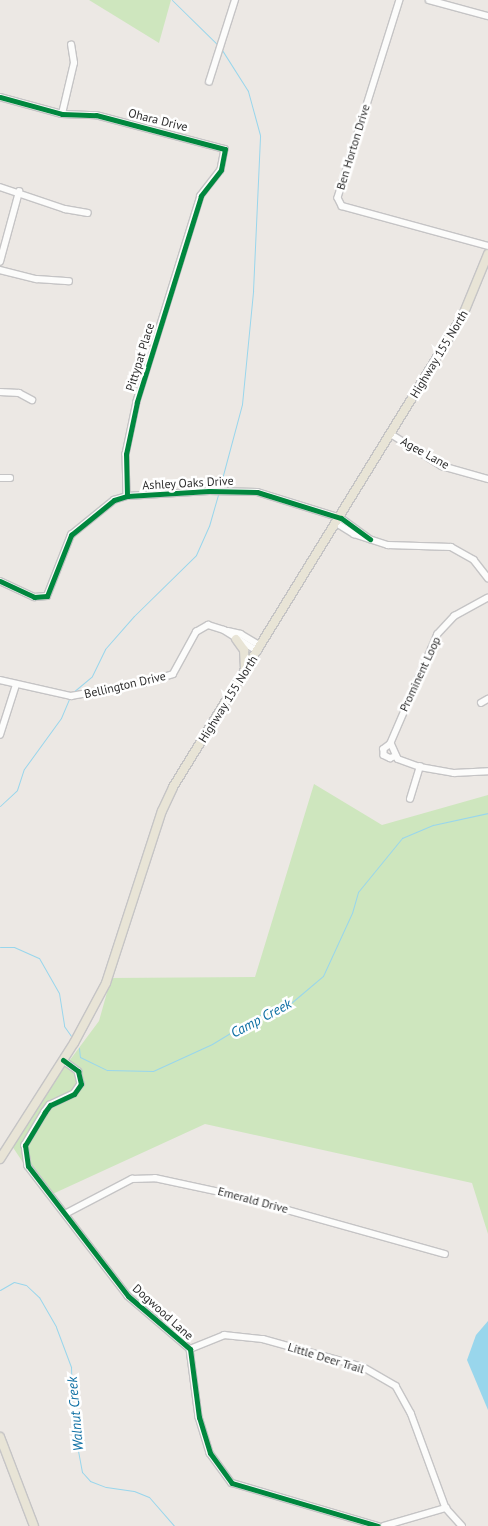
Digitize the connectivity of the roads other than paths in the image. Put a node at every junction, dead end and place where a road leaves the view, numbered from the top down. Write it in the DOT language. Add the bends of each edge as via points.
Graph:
graph roads {
  1 [pos="234,0"];
  2 [pos="400,0"];
  3 [pos="429,0"];
  4 [pos="488,16"];
  5 [pos="71,45"];
  6 [pos="209,82"];
  7 [pos="0,97"];
  8 [pos="62,114"];
  9 [pos="0,187"];
  10 [pos="19,192"];
  11 [pos="88,213"];
  12 [pos="191,226"];
  13 [pos="488,246"];
  14 [pos="488,254"];
  15 [pos="0,262"];
  16 [pos="0,270"];
  17 [pos="69,281"];
  18 [pos="0,392"];
  19 [pos="32,400"];
  20 [pos="391,434"];
  21 [pos="0,478"];
  22 [pos="10,478"];
  23 [pos="488,479"];
  24 [pos="126,496"];
  25 [pos="339,521"];
  26 [pos="488,578"];
  27 [pos="0,581"];
  28 [pos="488,598"];
  29 [pos="224,630"];
  30 [pos="236,639"];
  31 [pos="259,649"];
  32 [pos="245,672"];
  33 [pos="0,680"];
  34 [pos="16,685"];
  35 [pos="488,699"];
  36 [pos="481,703"];
  37 [pos="0,735"];
  38 [pos="391,744"];
  39 [pos="396,756"];
  40 [pos="420,767"];
  41 [pos="488,770"];
  42 [pos="410,799"];
  43 [pos="63,1060"];
  44 [pos="0,1159"];
  45 [pos="65,1214"];
  46 [pos="445,1254"];
  47 [pos="190,1349"];
  48 [pos="0,1437"];
  49 [pos="446,1508"];
  50 [pos="34,1526"];
  51 [pos="378,1526"];
  52 [pos="384,1526"];
  53 [pos="462,1526"];
  1 -- 6 [label="street"];
  2 -- 13 [label="street, Ben Horton Drive" via="338,198 342,206 356,211"];
  3 -- 4 [label="street"];
  5 -- 8 [label="street" via="74,63"];
  7 -- 8 [label="street, Ohara Drive"];
  8 -- 12 [label="street, Ohara Drive" via="96,115 225,149 221,170 201,196"];
  9 -- 10 [label="street"];
  10 -- 11 [label="street" via="65,209"];
  10 -- 15 [label="street"];
  12 -- 24 [label="street, Pittypat Place" via="128,434"];
  14 -- 20 [label="main road, Highway 155 North" via="469,305"];
  16 -- 17 [label="street" via="37,279"];
  18 -- 19 [label="street" via="19,393"];
  20 -- 23 [label="street, Agee Lane" via="442,466"];
  20 -- 25 [label="main road, Highway 155 North"];
  21 -- 22 [label="street"];
  24 -- 25 [label="street, Ashley Oaks Drive" via="238,490 283,498"];
  24 -- 27 [label="street, Ashley Oaks Drive" via="114,500 71,535 47,596 34,597"];
  25 -- 26 [label="street, Ashley Oaks Drive" via="370,539 392,546 434,544 451,547 474,560"];
  25 -- 31 [label="main road, Highway 155 North"];
  28 -- 38 [label="street, Prominent Loop" via="455,616 438,634"];
  29 -- 30 [label="street"];
  29 -- 31 [label="street, Bellington Drive" via="241,634"];
  29 -- 34 [label="street, Bellington Drive" via="208,625 201,627 173,674 144,683 70,696"];
  30 -- 31 [label="street"];
  30 -- 32 [label="main road" via="246,656"];
  31 -- 32 [label="main road, Highway 155 North"];
  32 -- 43 [label="main road, Highway 155 North" via="162,811 116,961 89,1017"];
  33 -- 34 [label="street, Bellington Drive"];
  34 -- 37 [label="street"];
  35 -- 36 [label="street"];
  38 -- 39 [label="street"];
  38 -- 39 [label="street" via="384,749 384,755"];
  39 -- 40 [label="street"];
  40 -- 41 [label="street" via="454,773"];
  40 -- 42 [label="street"];
  43 -- 44 [label="main road, Highway 155 North"];
  43 -- 45 [label="street, Dogwood Lane" via="78,1071 82,1079 79,1090 50,1105 31,1134 24,1154 28,1166"];
  45 -- 46 [label="street, Emerald Drive" via="132,1179 155,1178 234,1195"];
  45 -- 47 [label="street, Dogwood Lane" via="128,1296"];
  47 -- 49 [label="street, Little Deer Trail" via="224,1334 263,1339 363,1367 396,1386 411,1413"];
  47 -- 51 [label="street, Dogwood Lane" via="199,1417 210,1453 232,1483"];
  48 -- 50 [label="main road"];
  49 -- 52 [label="street"];
  49 -- 53 [label="street, Little Deer Trail"];
}
